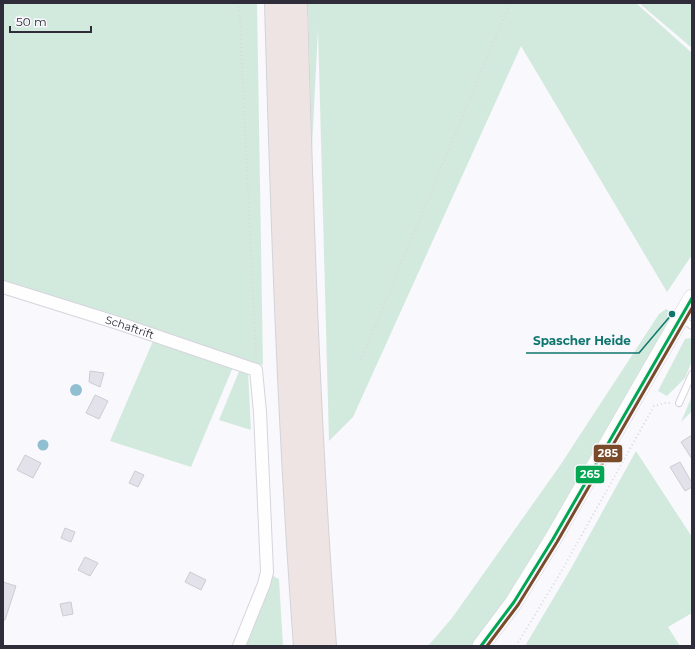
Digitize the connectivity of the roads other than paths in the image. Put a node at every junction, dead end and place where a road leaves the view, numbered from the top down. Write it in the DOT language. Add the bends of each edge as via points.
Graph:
graph roads {
  1 [pos="276,3"];
  2 [pos="296,3"];
  3 [pos="3,287"];
  4 [pos="692,298"];
  5 [pos="686,322"];
  6 [pos="692,374"];
  7 [pos="679,403"];
  8 [pos="239,646"];
  9 [pos="305,646"];
  10 [pos="325,646"];
  11 [pos="481,646"];
  1 -- 9 [label="highway" via="282,231 297,541"];
  2 -- 10 [label="highway" via="303,246 317,541"];
  3 -- 8 [label="street, Schaftrift" via="256,370 267,572"];
  4 -- 5 [label="street"];
  5 -- 11 [label="street" via="514,602"];
  6 -- 7 [label="lane"];
}
